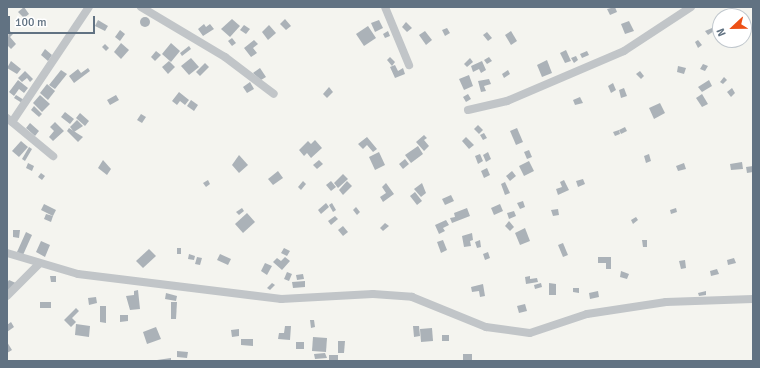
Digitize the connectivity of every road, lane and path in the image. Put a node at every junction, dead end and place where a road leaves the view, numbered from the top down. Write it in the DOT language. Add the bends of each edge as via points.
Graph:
graph roads {
  1 [pos="89,7"];
  2 [pos="142,7"];
  3 [pos="385,7"];
  4 [pos="692,7"];
  5 [pos="409,65"];
  6 [pos="274,94"];
  7 [pos="468,110"];
  8 [pos="10,120"];
  9 [pos="53,156"];
  10 [pos="7,253"];
  11 [pos="39,264"];
  12 [pos="7,296"];
  13 [pos="753,299"];
  1 -- 8 [label="street"];
  2 -- 6 [label="street" via="225,57"];
  3 -- 5 [label="street"];
  4 -- 7 [label="street" via="624,51 506,101"];
  8 -- 9 [label="street"];
  10 -- 11 [label="street"];
  11 -- 12 [label="street"];
  11 -- 13 [label="street" via="78,274 280,299 373,294 412,296 486,327 530,333 602,312 666,302"];
}
